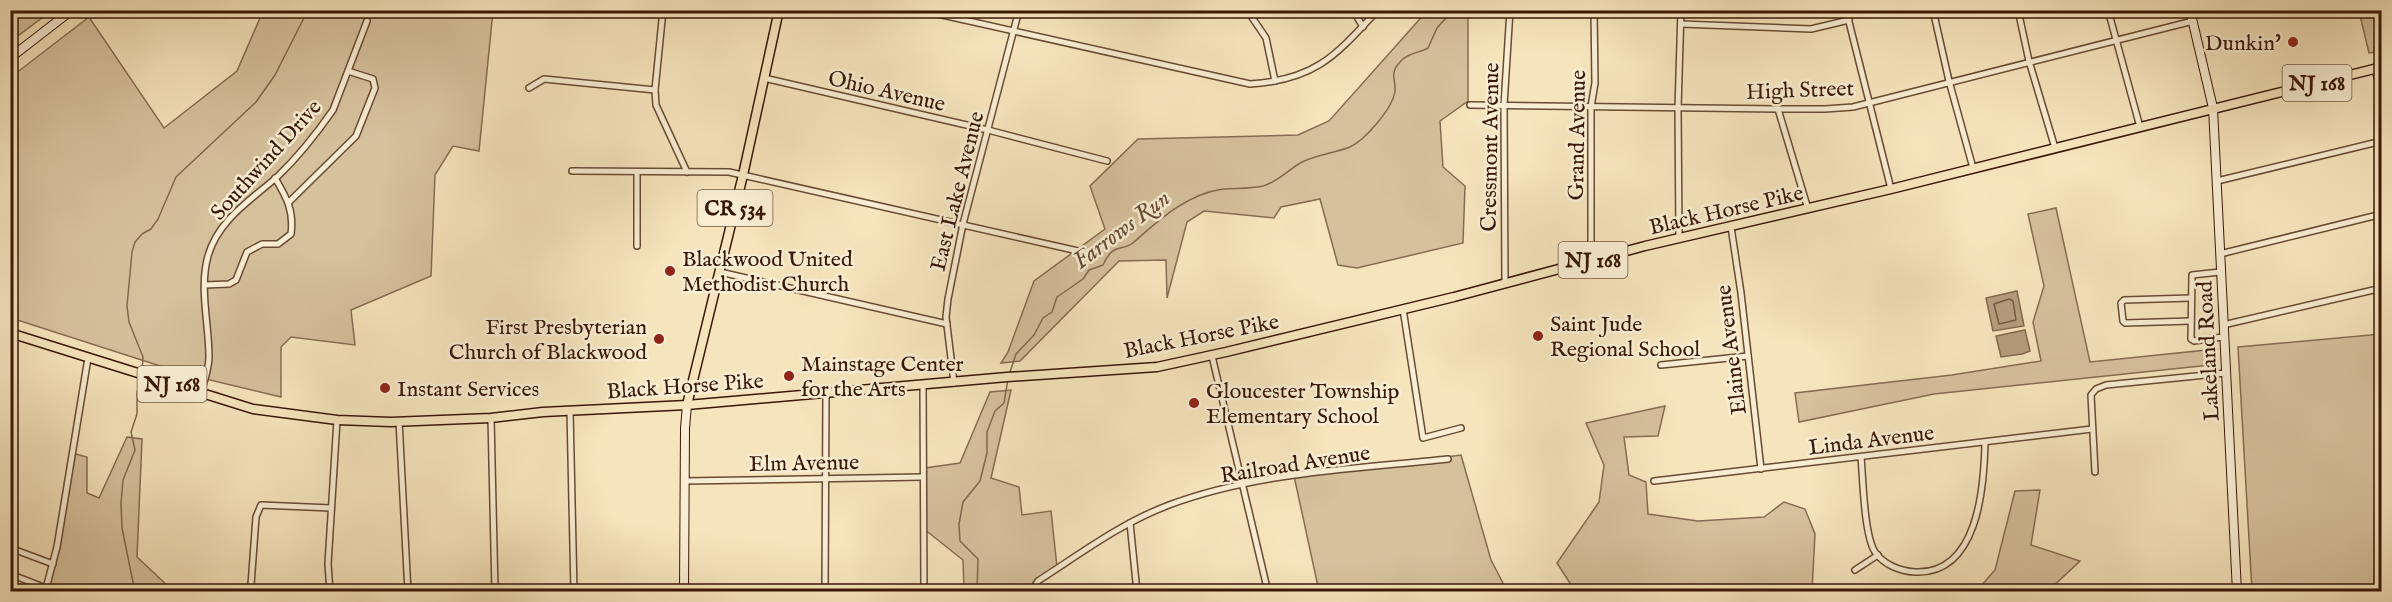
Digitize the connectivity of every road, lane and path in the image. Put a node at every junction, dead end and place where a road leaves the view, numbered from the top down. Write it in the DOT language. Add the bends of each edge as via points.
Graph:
graph roads {
  1 [pos="72,10"];
  2 [pos="663,10"];
  3 [pos="779,10"];
  4 [pos="920,10"];
  5 [pos="1019,10"];
  6 [pos="1247,10"];
  7 [pos="1353,10"];
  8 [pos="1378,10"];
  9 [pos="1510,10"];
  10 [pos="1594,10"];
  11 [pos="1681,10"];
  12 [pos="1846,10"];
  13 [pos="1933,10"];
  14 [pos="2018,10"];
  15 [pos="2108,10"];
  16 [pos="2190,10"];
  17 [pos="1849,20"];
  18 [pos="367,21"];
  19 [pos="2193,21"];
  20 [pos="1681,24"];
  21 [pos="1363,27"];
  22 [pos="1013,32"];
  23 [pos="2115,40"];
  24 [pos="10,57"];
  25 [pos="2029,61"];
  26 [pos="2378,68"];
  27 [pos="348,71"];
  28 [pos="764,78"];
  29 [pos="1275,81"];
  30 [pos="1949,81"];
  31 [pos="529,88"];
  32 [pos="655,90"];
  33 [pos="2382,97"];
  34 [pos="1869,102"];
  35 [pos="1470,105"];
  36 [pos="1504,105"];
  37 [pos="1591,107"];
  38 [pos="1678,108"];
  39 [pos="2213,108"];
  40 [pos="1778,109"];
  41 [pos="2140,127"];
  42 [pos="988,130"];
  43 [pos="2382,141"];
  44 [pos="2055,148"];
  45 [pos="1107,161"];
  46 [pos="1973,168"];
  47 [pos="572,171"];
  48 [pos="636,172"];
  49 [pos="687,172"];
  50 [pos="743,175"];
  51 [pos="275,178"];
  52 [pos="2217,180"];
  53 [pos="1891,189"];
  54 [pos="289,202"];
  55 [pos="1808,208"];
  56 [pos="2382,214"];
  57 [pos="963,224"];
  58 [pos="1731,227"];
  59 [pos="1679,239"];
  60 [pos="637,246"];
  61 [pos="1078,250"];
  62 [pos="2220,254"];
  63 [pos="1591,261"];
  64 [pos="720,272"];
  65 [pos="2220,272"];
  66 [pos="1505,284"];
  67 [pos="205,285"];
  68 [pos="2382,288"];
  69 [pos="2191,298"];
  70 [pos="1403,309"];
  71 [pos="2191,321"];
  72 [pos="947,324"];
  73 [pos="2223,325"];
  74 [pos="10,333"];
  75 [pos="2223,338"];
  76 [pos="1212,356"];
  77 [pos="1748,356"];
  78 [pos="88,358"];
  79 [pos="1661,365"];
  80 [pos="2226,373"];
  81 [pos="954,383"];
  82 [pos="923,385"];
  83 [pos="201,393"];
  84 [pos="826,393"];
  85 [pos="687,405"];
  86 [pos="570,411"];
  87 [pos="491,418"];
  88 [pos="337,420"];
  89 [pos="399,421"];
  90 [pos="1461,428"];
  91 [pos="2092,429"];
  92 [pos="1985,442"];
  93 [pos="1861,457"];
  94 [pos="1448,459"];
  95 [pos="1761,469"];
  96 [pos="2095,472"];
  97 [pos="923,477"];
  98 [pos="826,478"];
  99 [pos="684,481"];
  100 [pos="1654,481"];
  101 [pos="1242,484"];
  102 [pos="331,508"];
  103 [pos="1130,523"];
  104 [pos="10,548"];
  105 [pos="1878,555"];
  106 [pos="53,564"];
  107 [pos="1855,570"];
  108 [pos="10,574"];
  109 [pos="251,585"];
  110 [pos="46,590"];
  111 [pos="330,591"];
  112 [pos="408,591"];
  113 [pos="495,591"];
  114 [pos="574,591"];
  115 [pos="684,591"];
  116 [pos="825,591"];
  117 [pos="924,591"];
  118 [pos="1031,591"];
  119 [pos="1137,591"];
  120 [pos="1268,591"];
  121 [pos="2237,591"];
  1 -- 24 [label="street"];
  2 -- 32 [label="street"];
  3 -- 28 [label="main road, CR 534"];
  4 -- 22 [label="street"];
  5 -- 22 [label="street, East Lake Avenue"];
  6 -- 29 [label="street" via="1266,38"];
  7 -- 21 [label="street"];
  8 -- 21 [label="street"];
  9 -- 36 [label="street, Cressmont Avenue"];
  10 -- 37 [label="street, Grand Avenue" via="1595,83"];
  11 -- 20 [label="street"];
  12 -- 17 [label="street"];
  13 -- 30 [label="street"];
  14 -- 25 [label="street"];
  15 -- 23 [label="street"];
  16 -- 19 [label="street, Lakeland Road"];
  17 -- 20 [label="street" via="1811,29"];
  17 -- 34 [label="street"];
  18 -- 27 [label="street, Southwind Drive"];
  19 -- 23 [label="street, High Street"];
  19 -- 39 [label="street, Lakeland Road"];
  20 -- 38 [label="street"];
  21 -- 29 [label="street" via="1327,62"];
  22 -- 29 [label="street" via="1250,84"];
  22 -- 42 [label="street, East Lake Avenue"];
  23 -- 25 [label="street, High Street"];
  23 -- 41 [label="street"];
  25 -- 30 [label="street, High Street"];
  25 -- 44 [label="street"];
  26 -- 33 [label="street"];
  26 -- 39 [label="main road, Black Horse Pike / NJ 168"];
  27 -- 51 [label="street, Southwind Drive" via="329,116"];
  27 -- 54 [label="street" via="373,79 375,87 356,136"];
  28 -- 42 [label="street, Ohio Avenue"];
  28 -- 50 [label="main road, CR 534"];
  30 -- 34 [label="street, High Street"];
  30 -- 46 [label="street"];
  31 -- 32 [label="street" via="544,79"];
  32 -- 49 [label="street" via="659,113"];
  34 -- 40 [label="street, High Street" via="1825,109"];
  34 -- 53 [label="street"];
  35 -- 36 [label="street, High Street"];
  36 -- 37 [label="street, High Street"];
  36 -- 66 [label="street, Cressmont Avenue"];
  37 -- 38 [label="street, High Street"];
  37 -- 63 [label="street, Grand Avenue"];
  38 -- 40 [label="street, High Street"];
  38 -- 59 [label="street"];
  39 -- 41 [label="main road, Black Horse Pike / NJ 168"];
  39 -- 52 [label="street, Lakeland Road"];
  40 -- 55 [label="street"];
  41 -- 44 [label="main road, Black Horse Pike / NJ 168"];
  42 -- 45 [label="street, Ohio Avenue"];
  42 -- 57 [label="street, East Lake Avenue"];
  43 -- 52 [label="street"];
  44 -- 46 [label="main road, Black Horse Pike / NJ 168"];
  46 -- 53 [label="main road, Black Horse Pike / NJ 168"];
  47 -- 48 [label="street"];
  48 -- 49 [label="street"];
  48 -- 60 [label="street"];
  49 -- 50 [label="street"];
  50 -- 57 [label="street"];
  50 -- 64 [label="main road, CR 534"];
  51 -- 54 [label="street"];
  51 -- 67 [label="street, Southwind Drive" via="230,216 208,252"];
  52 -- 62 [label="street, Lakeland Road"];
  53 -- 55 [label="main road, Black Horse Pike / NJ 168"];
  54 -- 67 [label="street" via="291,234 278,244 262,244 247,252 236,280"];
  55 -- 58 [label="main road, Black Horse Pike / NJ 168"];
  56 -- 62 [label="street"];
  57 -- 61 [label="street"];
  57 -- 72 [label="street, East Lake Avenue"];
  58 -- 59 [label="main road, Black Horse Pike / NJ 168"];
  58 -- 77 [label="street, Elaine Avenue"];
  59 -- 63 [label="main road, Black Horse Pike / NJ 168"];
  62 -- 65 [label="street, Lakeland Road"];
  63 -- 66 [label="main road, Black Horse Pike / NJ 168"];
  64 -- 72 [label="street"];
  64 -- 85 [label="main road, CR 534"];
  65 -- 69 [label="street" via="2192,275"];
  65 -- 73 [label="street, Lakeland Road"];
  66 -- 70 [label="main road, Black Horse Pike / NJ 168"];
  67 -- 83 [label="street, Southwind Drive" via="209,358"];
  68 -- 73 [label="street"];
  69 -- 71 [label="street"];
  69 -- 71 [label="street" via="2121,303 2125,323"];
  70 -- 76 [label="main road, Black Horse Pike / NJ 168"];
  70 -- 90 [label="street" via="1423,438"];
  71 -- 75 [label="street" via="2194,341"];
  72 -- 81 [label="street, East Lake Avenue"];
  73 -- 75 [label="street, Lakeland Road"];
  74 -- 78 [label="main road, Black Horse Pike / NJ 168"];
  75 -- 80 [label="street, Lakeland Road"];
  76 -- 81 [label="main road, Black Horse Pike / NJ 168" via="1157,367"];
  76 -- 101 [label="street"];
  77 -- 79 [label="street"];
  77 -- 95 [label="street, Elaine Avenue"];
  78 -- 83 [label="main road, Black Horse Pike / NJ 168"];
  78 -- 106 [label="street"];
  80 -- 91 [label="street" via="2120,383 2096,389 2091,395"];
  80 -- 121 [label="street, Lakeland Road"];
  81 -- 82 [label="main road, Black Horse Pike / NJ 168"];
  82 -- 84 [label="main road, Black Horse Pike / NJ 168"];
  82 -- 97 [label="street"];
  83 -- 88 [label="main road, Black Horse Pike / NJ 168" via="253,409"];
  84 -- 85 [label="main road, Black Horse Pike / NJ 168"];
  84 -- 98 [label="street"];
  85 -- 86 [label="main road, Black Horse Pike / NJ 168"];
  85 -- 99 [label="street, CR 534"];
  86 -- 87 [label="main road, Black Horse Pike / NJ 168"];
  86 -- 114 [label="street"];
  87 -- 89 [label="main road, Black Horse Pike / NJ 168"];
  87 -- 113 [label="street"];
  88 -- 89 [label="main road, Black Horse Pike / NJ 168"];
  88 -- 102 [label="street"];
  89 -- 112 [label="street"];
  91 -- 92 [label="street, Linda Avenue"];
  91 -- 96 [label="street"];
  92 -- 93 [label="street, Linda Avenue"];
  92 -- 105 [label="street" via="1984,479 1977,514 1964,545 1948,564 1927,573 1908,572"];
  93 -- 95 [label="street, Linda Avenue"];
  93 -- 105 [label="street" via="1869,539"];
  94 -- 101 [label="street, Railroad Avenue"];
  95 -- 100 [label="street, Linda Avenue"];
  97 -- 98 [label="street, Elm Avenue"];
  97 -- 117 [label="street"];
  98 -- 99 [label="street, Elm Avenue"];
  98 -- 116 [label="street"];
  99 -- 115 [label="street, CR 534"];
  101 -- 103 [label="street, Railroad Avenue" via="1169,505"];
  101 -- 120 [label="street"];
  102 -- 109 [label="street" via="261,505 257,509"];
  102 -- 111 [label="street"];
  103 -- 118 [label="street, Railroad Avenue" via="1038,580"];
  103 -- 119 [label="street"];
  104 -- 106 [label="street"];
  105 -- 107 [label="street"];
  106 -- 110 [label="street"];
  108 -- 110 [label="street"];
}
